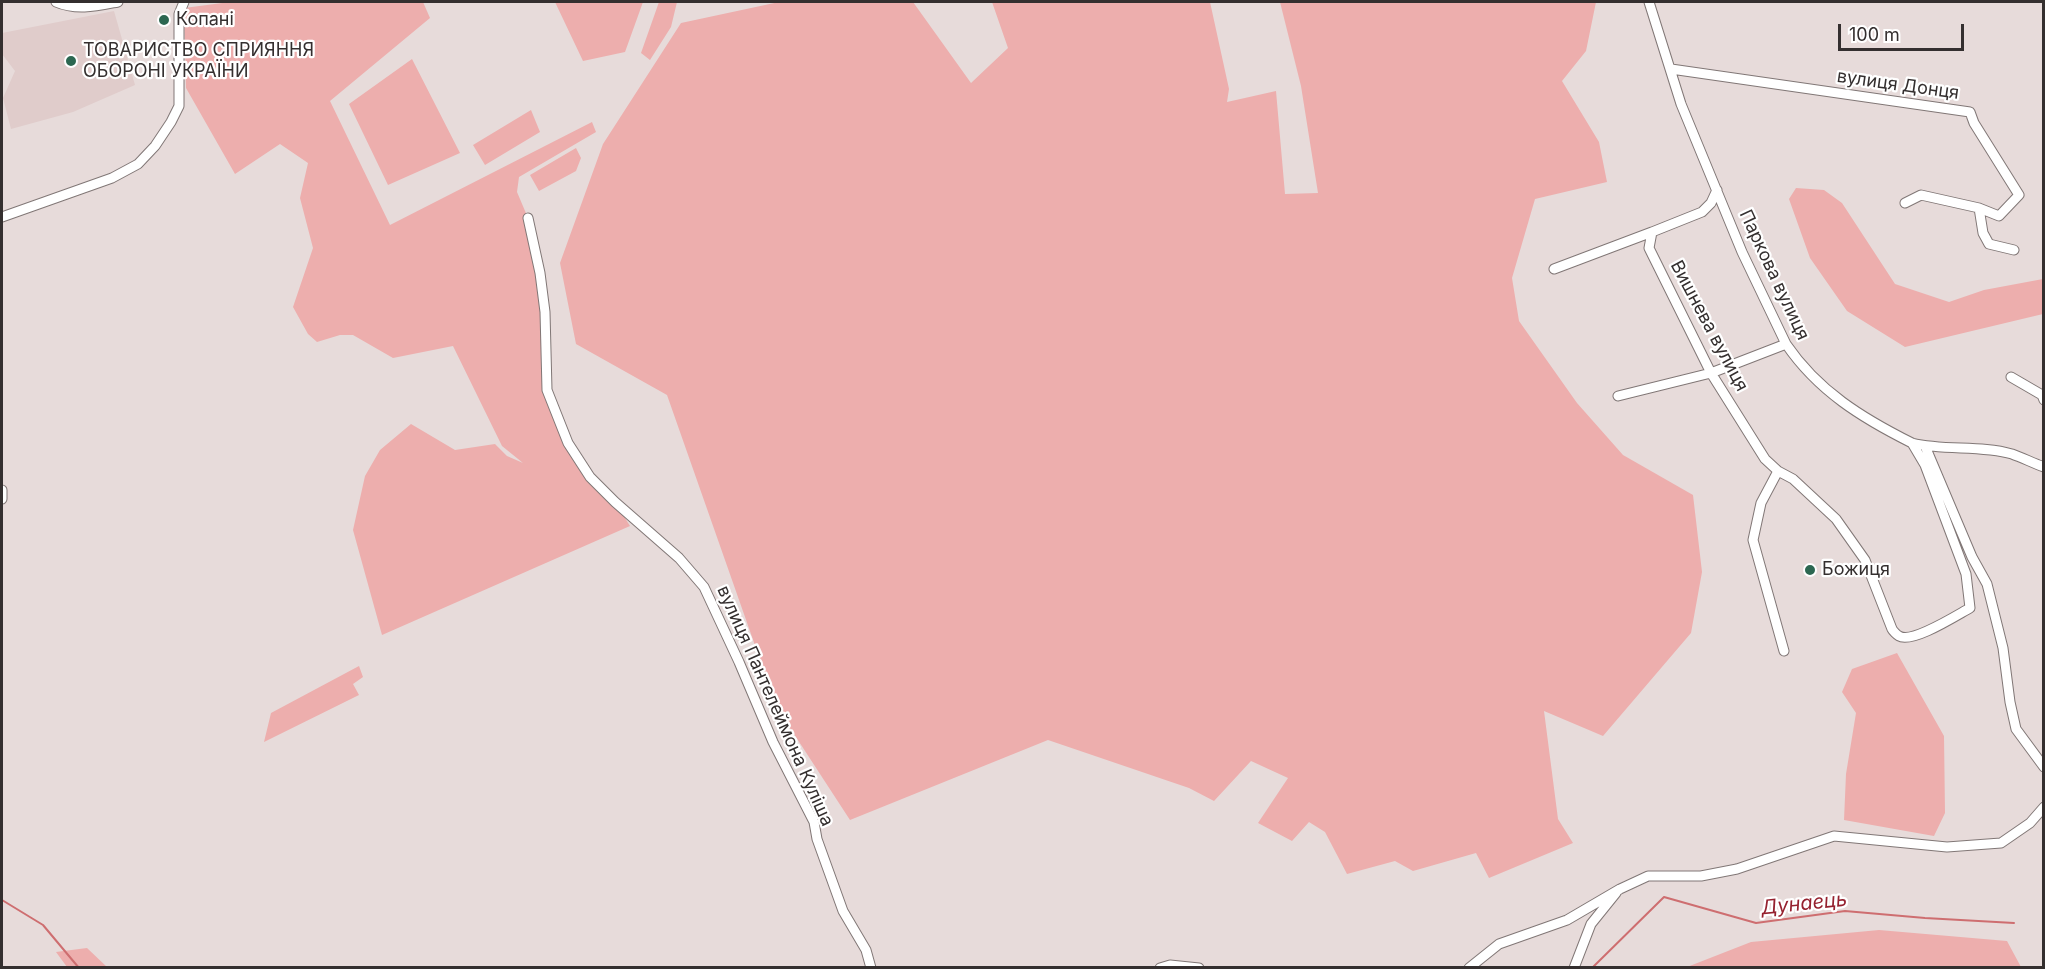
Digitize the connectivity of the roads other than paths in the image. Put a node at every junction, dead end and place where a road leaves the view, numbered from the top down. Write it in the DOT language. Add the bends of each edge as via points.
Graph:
graph roads {
  1 [pos="56,2"];
  2 [pos="118,2"];
  3 [pos="184,2"];
  4 [pos="1649,2"];
  5 [pos="1671,69"];
  6 [pos="1717,190"];
  7 [pos="1905,203"];
  8 [pos="1979,208"];
  9 [pos="2,217"];
  10 [pos="528,218"];
  11 [pos="1652,232"];
  12 [pos="2014,250"];
  13 [pos="1554,269"];
  14 [pos="1786,344"];
  15 [pos="1711,373"];
  16 [pos="2011,377"];
  17 [pos="1618,396"];
  18 [pos="2043,400"];
  19 [pos="1912,443"];
  20 [pos="1925,446"];
  21 [pos="2043,467"];
  22 [pos="1778,471"];
  23 [pos="2,490"];
  24 [pos="2,500"];
  25 [pos="1972,557"];
  26 [pos="1966,574"];
  27 [pos="1784,651"];
  28 [pos="2043,767"];
  29 [pos="2043,807"];
  30 [pos="1620,889"];
  31 [pos="871,968"];
  32 [pos="1160,968"];
  33 [pos="1200,968"];
  34 [pos="1469,968"];
  35 [pos="1574,968"];
  1 -- 2 [label="street" via="90,8"];
  3 -- 9 [label="street" via="179,14 179,106 155,146 138,164 112,178"];
  4 -- 5 [label="street, Паркова вулиця"];
  5 -- 6 [label="street, Паркова вулиця" via="1681,104"];
  5 -- 8 [label="street, вулиця Донця" via="1970,112 2019,195 1999,216"];
  6 -- 11 [label="street" via="1702,212"];
  6 -- 14 [label="street, Паркова вулиця"];
  7 -- 8 [label="street, вулиця Донця" via="1921,195"];
  8 -- 12 [label="street" via="1989,244"];
  10 -- 31 [label="street, вулиця Пантелеймона Куліша" via="540,273 547,390 568,443 590,477 679,558 704,587 773,742 814,822 843,911 866,950"];
  11 -- 13 [label="street"];
  11 -- 15 [label="street, Вишнева вулиця" via="1649,248"];
  14 -- 15 [label="street"];
  14 -- 19 [label="street, Паркова вулиця" via="1840,403"];
  15 -- 17 [label="street"];
  15 -- 22 [label="street, Вишнева вулиця" via="1765,459"];
  16 -- 18 [label="street" via="2042,395"];
  19 -- 20 [label="street, Паркова вулиця"];
  19 -- 26 [label="street, Вишнева вулиця" via="1925,465"];
  20 -- 21 [label="street, Паркова вулиця" via="2012,454"];
  20 -- 25 [label="street"];
  22 -- 26 [label="street, Вишнева вулиця" via="1793,479 1836,519 1865,560 1898,636 1922,634 1970,608"];
  22 -- 27 [label="street" via="1761,503 1753,540"];
  23 -- 24 [label="street"];
  25 -- 26 [label="street"];
  25 -- 28 [label="street" via="1987,584 2003,648 2016,729"];
  29 -- 30 [label="street" via="2030,823 2001,843 1947,847 1834,836 1737,869 1701,876 1648,876"];
  30 -- 34 [label="street" via="1567,920 1499,944"];
  30 -- 35 [label="street" via="1591,924"];
  32 -- 33 [label="street"];
}
